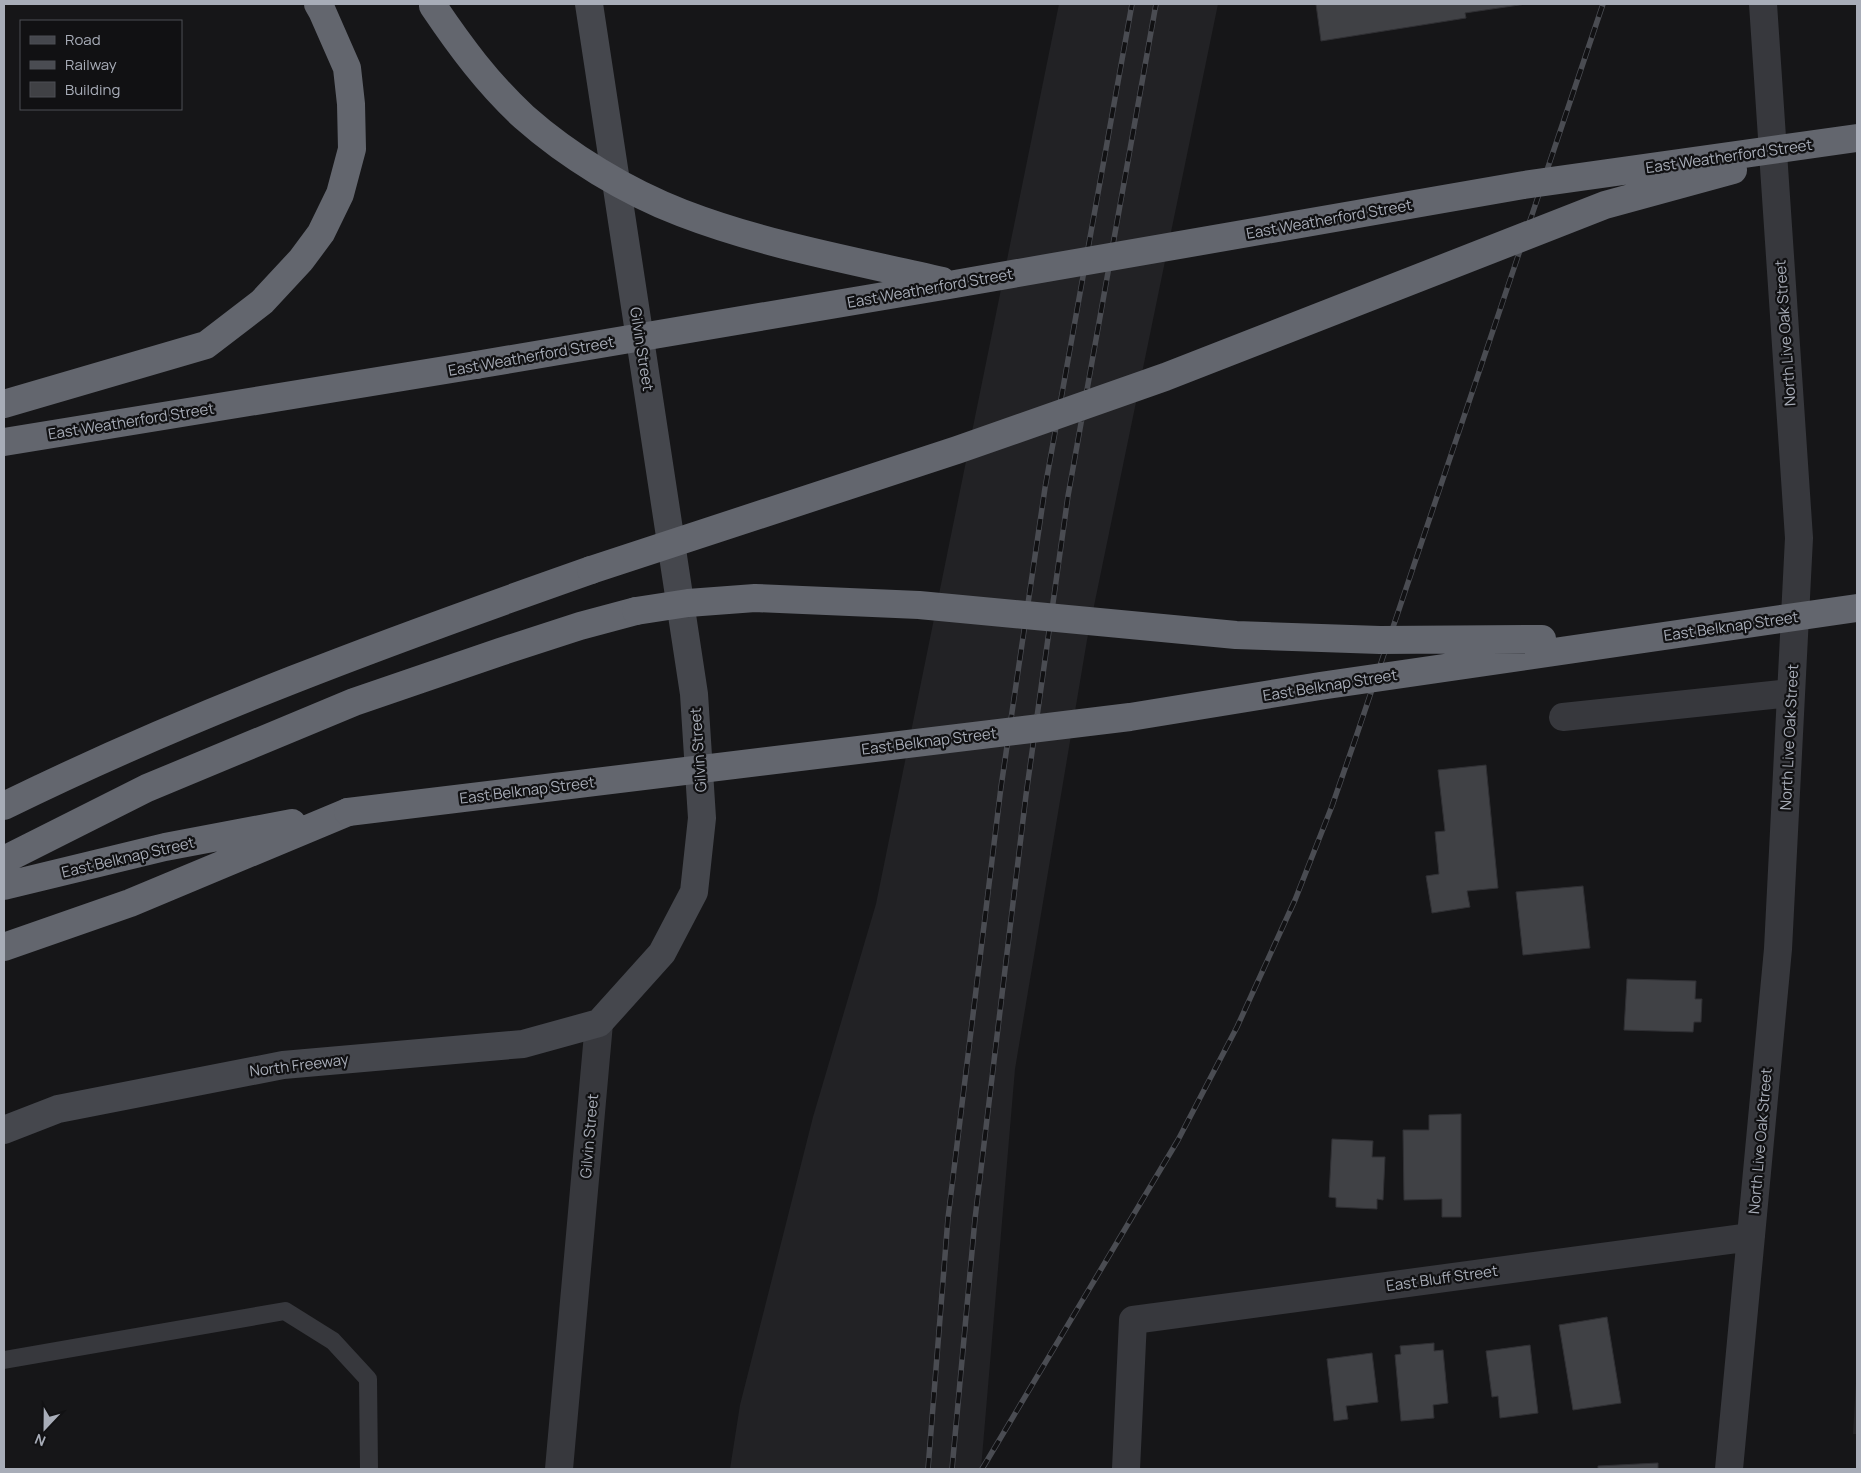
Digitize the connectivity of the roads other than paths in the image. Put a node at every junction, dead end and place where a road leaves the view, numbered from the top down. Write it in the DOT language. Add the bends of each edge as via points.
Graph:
graph roads {
  1 [pos="318,4"];
  2 [pos="589,4"];
  3 [pos="1763,4"];
  4 [pos="432,5"];
  5 [pos="1857,138"];
  6 [pos="1857,144"];
  7 [pos="955,284"];
  8 [pos="4,404"];
  9 [pos="4,442"];
  10 [pos="1857,608"];
  11 [pos="1706,629"];
  12 [pos="1791,694"];
  13 [pos="1564,717"];
  14 [pos="4,806"];
  15 [pos="348,812"];
  16 [pos="4,860"];
  17 [pos="4,886"];
  18 [pos="4,948"];
  19 [pos="599,1023"];
  20 [pos="4,1130"];
  21 [pos="1751,1237"];
  22 [pos="4,1360"];
  23 [pos="369,1469"];
  24 [pos="559,1469"];
  25 [pos="1126,1469"];
  26 [pos="1729,1469"];
  1 -- 8 [label="highway" via="347,68 352,149 340,194 321,233 301,260 262,302 206,345"];
  2 -- 19 [label="main road, Gilvin Street" via="694,694 702,818 694,892 662,953"];
  3 -- 12 [label="street, North Live Oak Street" via="1799,538"];
  4 -- 7 [label="highway, bridge" via="468,56 524,116 557,144 632,191 682,213 736,231"];
  5 -- 7 [label="highway, East Weatherford Street, bridge" via="1524,184"];
  6 -- 14 [label="highway, bridge" via="1724,172 1605,205 1146,384 472,612 204,715"];
  7 -- 9 [label="highway, East Weatherford Street, bridge"];
  10 -- 11 [label="highway, East Belknap Street, bridge"];
  11 -- 15 [label="highway, East Belknap Street, bridge" via="1130,717"];
  11 -- 16 [label="highway, bridge" via="1539,639 1312,639 1236,635 919,605 755,598 680,604 636,611 580,626 354,702 147,788"];
  12 -- 13 [label="street"];
  12 -- 21 [label="street, North Live Oak Street" via="1778,949"];
  15 -- 17 [label="highway, East Belknap Street" via="164,847"];
  15 -- 18 [label="highway" via="130,904"];
  19 -- 20 [label="main road, North Freeway" via="523,1044 283,1065 58,1109"];
  19 -- 24 [label="street, Gilvin Street"];
  21 -- 25 [label="street, East Bluff Street" via="1133,1320"];
  21 -- 26 [label="street, North Live Oak Street"];
  22 -- 23 [label="lane" via="285,1310 333,1341 368,1380"];
}
